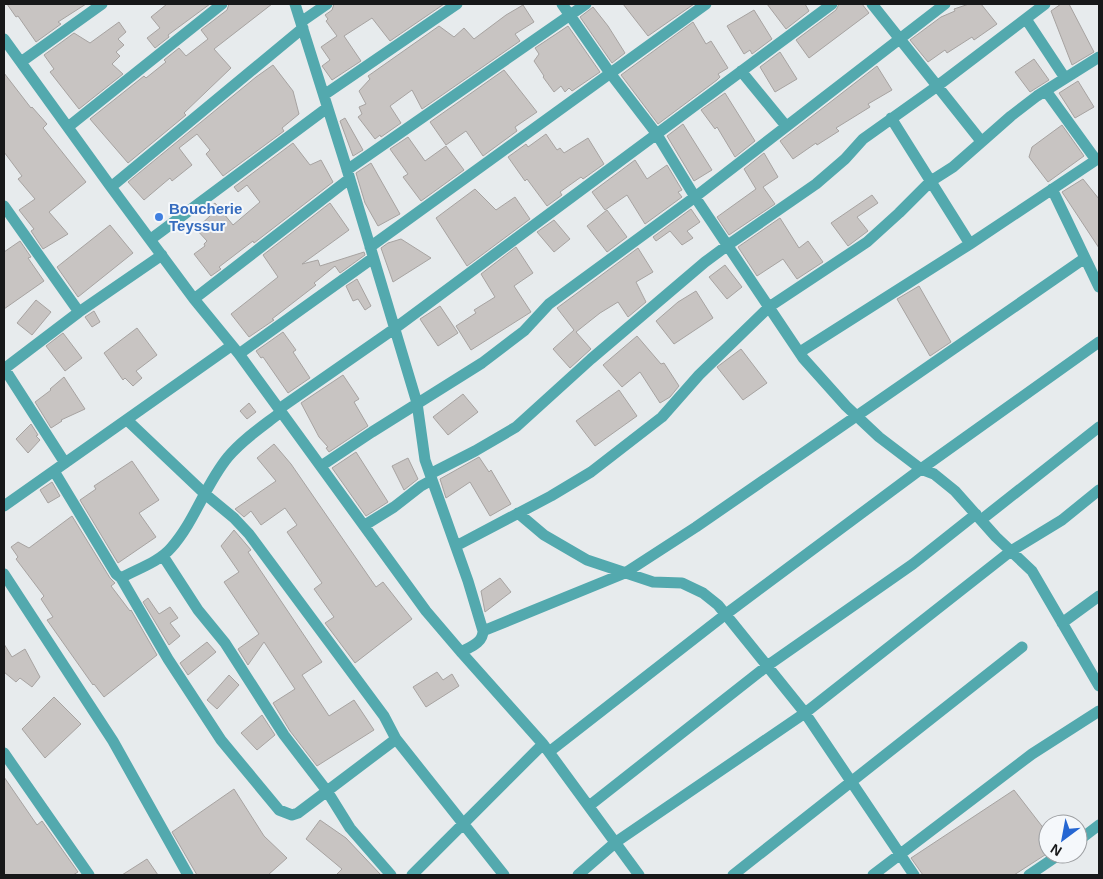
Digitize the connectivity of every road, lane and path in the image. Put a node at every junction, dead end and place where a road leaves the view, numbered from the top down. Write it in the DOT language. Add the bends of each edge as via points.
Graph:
graph roads {
  1 [pos="102,4"];
  2 [pos="222,4"];
  3 [pos="295,4"];
  4 [pos="327,4"];
  5 [pos="456,4"];
  6 [pos="562,4"];
  7 [pos="586,4"];
  8 [pos="706,4"];
  9 [pos="832,4"];
  10 [pos="872,4"];
  11 [pos="945,4"];
  12 [pos="1045,4"];
  13 [pos="570,16"];
  14 [pos="1026,19"];
  15 [pos="302,25"];
  16 [pos="899,38"];
  17 [pos="4,39"];
  18 [pos="1099,56"];
  19 [pos="21,62"];
  20 [pos="742,70"];
  21 [pos="610,73"];
  22 [pos="1065,78"];
  23 [pos="936,86"];
  24 [pos="1046,91"];
  25 [pos="324,95"];
  26 [pos="328,108"];
  27 [pos="891,118"];
  28 [pos="786,126"];
  29 [pos="68,127"];
  30 [pos="656,133"];
  31 [pos="981,141"];
  32 [pos="1098,159"];
  33 [pos="348,175"];
  34 [pos="930,181"];
  35 [pos="111,187"];
  36 [pos="1052,189"];
  37 [pos="695,197"];
  38 [pos="6,214"];
  39 [pos="150,239"];
  40 [pos="970,244"];
  41 [pos="728,245"];
  42 [pos="371,253"];
  43 [pos="162,255"];
  44 [pos="1085,258"];
  45 [pos="1095,269"];
  46 [pos="1099,287"];
  47 [pos="194,299"];
  48 [pos="769,307"];
  49 [pos="79,312"];
  50 [pos="394,330"];
  51 [pos="1099,342"];
  52 [pos="235,350"];
  53 [pos="800,352"];
  54 [pos="4,368"];
  55 [pos="417,403"];
  56 [pos="280,411"];
  57 [pos="857,416"];
  58 [pos="128,420"];
  59 [pos="1099,427"];
  60 [pos="65,463"];
  61 [pos="321,466"];
  62 [pos="921,469"];
  63 [pos="54,471"];
  64 [pos="431,477"];
  65 [pos="1099,490"];
  66 [pos="205,494"];
  67 [pos="4,506"];
  68 [pos="518,513"];
  69 [pos="978,517"];
  70 [pos="365,525"];
  71 [pos="456,546"];
  72 [pos="1010,551"];
  73 [pos="163,556"];
  74 [pos="625,573"];
  75 [pos="4,574"];
  76 [pos="121,578"];
  77 [pos="1099,596"];
  78 [pos="726,614"];
  79 [pos="1062,623"];
  80 [pos="483,632"];
  81 [pos="1022,647"];
  82 [pos="461,652"];
  83 [pos="767,666"];
  84 [pos="1099,686"];
  85 [pos="1099,711"];
  86 [pos="805,713"];
  87 [pos="396,739"];
  88 [pos="546,748"];
  89 [pos="4,754"];
  90 [pos="852,782"];
  91 [pos="327,791"];
  92 [pos="589,806"];
  93 [pos="463,824"];
  94 [pos="1099,826"];
  95 [pos="1088,834"];
  96 [pos="616,842"];
  97 [pos="900,854"];
  98 [pos="1045,864"];
  99 [pos="89,875"];
  100 [pos="188,875"];
  101 [pos="391,875"];
  102 [pos="412,875"];
  103 [pos="504,875"];
  104 [pos="578,875"];
  105 [pos="639,875"];
  106 [pos="733,875"];
  107 [pos="873,875"];
  108 [pos="914,875"];
  109 [pos="1029,875"];
  1 -- 19 [label="street"];
  2 -- 29 [label="street"];
  3 -- 15 [label="street"];
  4 -- 15 [label="street"];
  5 -- 25 [label="street"];
  6 -- 13 [label="street"];
  7 -- 13 [label="street"];
  8 -- 21 [label="street"];
  9 -- 20 [label="street"];
  10 -- 16 [label="street"];
  11 -- 16 [label="street"];
  12 -- 14 [label="street"];
  13 -- 21 [label="street"];
  13 -- 33 [label="street"];
  14 -- 22 [label="street"];
  14 -- 23 [label="street"];
  15 -- 25 [label="street"];
  15 -- 35 [label="street"];
  16 -- 23 [label="street"];
  16 -- 28 [label="street"];
  17 -- 19 [label="street"];
  18 -- 22 [label="street"];
  19 -- 29 [label="street"];
  20 -- 28 [label="street"];
  20 -- 30 [label="street"];
  21 -- 30 [label="street"];
  21 -- 42 [label="street"];
  22 -- 24 [label="street"];
  23 -- 27 [label="street"];
  23 -- 31 [label="street"];
  24 -- 31 [label="street"];
  24 -- 32 [label="street"];
  25 -- 26 [label="street"];
  26 -- 33 [label="street"];
  26 -- 39 [label="street"];
  27 -- 34 [label="street"];
  27 -- 41 [label="street" via="863,139 816,184"];
  28 -- 37 [label="street"];
  29 -- 35 [label="street"];
  30 -- 37 [label="street"];
  30 -- 50 [label="street"];
  31 -- 34 [label="street" via="953,167"];
  32 -- 36 [label="street"];
  33 -- 42 [label="street"];
  33 -- 47 [label="street"];
  34 -- 40 [label="street"];
  34 -- 48 [label="street" via="867,242"];
  35 -- 39 [label="street"];
  36 -- 40 [label="street"];
  36 -- 44 [label="street"];
  37 -- 41 [label="street"];
  37 -- 55 [label="street" via="549,304 524,331 482,363"];
  38 -- 49 [label="street"];
  39 -- 43 [label="street"];
  40 -- 53 [label="street"];
  41 -- 48 [label="street"];
  41 -- 64 [label="street" via="686,277 516,427"];
  42 -- 50 [label="street"];
  42 -- 52 [label="street"];
  43 -- 47 [label="street"];
  43 -- 49 [label="street"];
  44 -- 45 [label="street"];
  44 -- 57 [label="street"];
  45 -- 46 [label="street"];
  47 -- 52 [label="street"];
  48 -- 53 [label="street"];
  48 -- 68 [label="street" via="699,375 662,417 591,472"];
  49 -- 54 [label="street"];
  50 -- 55 [label="street"];
  50 -- 56 [label="street"];
  51 -- 62 [label="street"];
  52 -- 56 [label="street"];
  52 -- 58 [label="street"];
  53 -- 57 [label="street"];
  54 -- 60 [label="street"];
  55 -- 61 [label="street"];
  55 -- 64 [label="street" via="425,460"];
  56 -- 61 [label="street"];
  56 -- 66 [label="street" via="227,458"];
  57 -- 62 [label="street"];
  57 -- 74 [label="street"];
  58 -- 60 [label="street"];
  58 -- 66 [label="street"];
  59 -- 69 [label="street"];
  60 -- 63 [label="street"];
  61 -- 70 [label="street"];
  62 -- 69 [label="street" via="934,474 955,491"];
  62 -- 78 [label="street"];
  63 -- 67 [label="street"];
  63 -- 76 [label="street"];
  64 -- 70 [label="street"];
  64 -- 71 [label="street"];
  65 -- 72 [label="street" via="1062,520"];
  66 -- 73 [label="street" via="189,524"];
  66 -- 87 [label="street" via="249,534 384,716"];
  68 -- 71 [label="street"];
  68 -- 74 [label="street" via="574,554"];
  69 -- 72 [label="street"];
  69 -- 83 [label="street"];
  70 -- 82 [label="street" via="426,610"];
  71 -- 80 [label="street"];
  72 -- 79 [label="street" via="1032,571"];
  72 -- 86 [label="street"];
  73 -- 76 [label="street"];
  73 -- 91 [label="street" via="198,610 225,643 284,736"];
  74 -- 78 [label="street" via="653,582 682,583 703,593"];
  74 -- 80 [label="street"];
  75 -- 100 [label="street" via="113,741"];
  76 -- 91 [label="street" via="168,659 222,740 279,810 292,815 298,813"];
  77 -- 79 [label="street"];
  78 -- 83 [label="street"];
  78 -- 88 [label="street"];
  79 -- 84 [label="street"];
  80 -- 82 [label="street" via="480,641"];
  81 -- 90 [label="street"];
  82 -- 88 [label="street"];
  83 -- 86 [label="street"];
  83 -- 92 [label="street"];
  85 -- 97 [label="street" via="1032,754"];
  86 -- 90 [label="street"];
  86 -- 96 [label="street"];
  87 -- 91 [label="street"];
  87 -- 93 [label="street"];
  88 -- 92 [label="street"];
  88 -- 93 [label="street"];
  89 -- 99 [label="street"];
  90 -- 97 [label="street"];
  90 -- 106 [label="street"];
  91 -- 101 [label="street" via="350,828"];
  92 -- 96 [label="street"];
  93 -- 102 [label="street"];
  93 -- 103 [label="street"];
  94 -- 95 [label="street"];
  96 -- 104 [label="street"];
  96 -- 105 [label="street"];
  97 -- 107 [label="street"];
  97 -- 108 [label="street"];
  98 -- 109 [label="street"];
}
